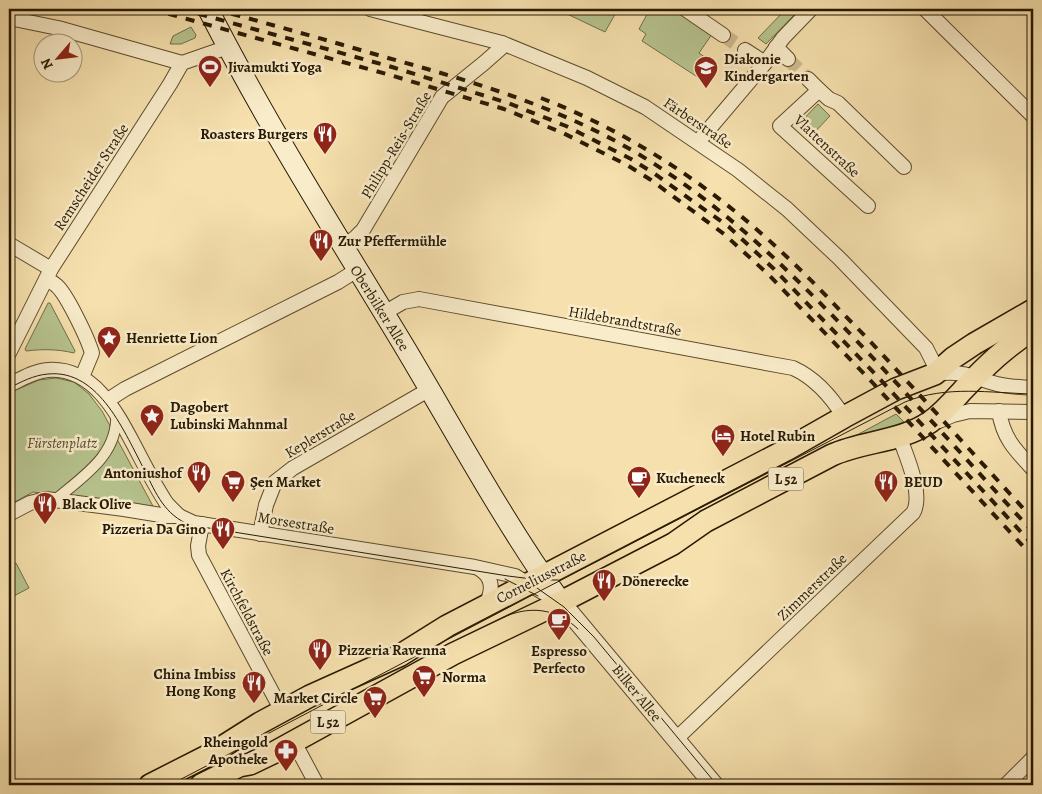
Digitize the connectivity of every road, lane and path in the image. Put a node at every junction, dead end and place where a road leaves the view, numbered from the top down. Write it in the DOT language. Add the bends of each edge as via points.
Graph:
graph roads {
  1 [pos="208,9"];
  2 [pos="370,9"];
  3 [pos="686,9"];
  4 [pos="811,9"];
  5 [pos="925,9"];
  6 [pos="9,18"];
  7 [pos="723,35"];
  8 [pos="502,43"];
  9 [pos="228,47"];
  10 [pos="776,47"];
  11 [pos="745,50"];
  12 [pos="788,59"];
  13 [pos="182,63"];
  14 [pos="765,63"];
  15 [pos="808,79"];
  16 [pos="820,90"];
  17 [pos="1033,116"];
  18 [pos="698,142"];
  19 [pos="904,167"];
  20 [pos="868,206"];
  21 [pos="9,244"];
  22 [pos="342,247"];
  23 [pos="357,270"];
  24 [pos="49,274"];
  25 [pos="1033,310"];
  26 [pos="384,313"];
  27 [pos="1033,330"];
  28 [pos="9,353"];
  29 [pos="938,373"];
  30 [pos="976,376"];
  31 [pos="82,378"];
  32 [pos="9,385"];
  33 [pos="1033,388"];
  34 [pos="430,389"];
  35 [pos="950,404"];
  36 [pos="112,406"];
  37 [pos="999,411"];
  38 [pos="1033,412"];
  39 [pos="844,417"];
  40 [pos="931,421"];
  41 [pos="898,436"];
  42 [pos="1033,469"];
  43 [pos="55,500"];
  44 [pos="9,514"];
  45 [pos="179,516"];
  46 [pos="202,524"];
  47 [pos="260,534"];
  48 [pos="475,567"];
  49 [pos="535,580"];
  50 [pos="561,602"];
  51 [pos="486,606"];
  52 [pos="340,681"];
  53 [pos="282,711"];
  54 [pos="338,716"];
  55 [pos="675,740"];
  56 [pos="297,748"];
  57 [pos="1033,758"];
  58 [pos="150,785"];
  59 [pos="201,785"];
  60 [pos="317,785"];
  61 [pos="714,785"];
  62 [pos="1006,785"];
  1 -- 9 [label="main road, Oberbilker Allee"];
  2 -- 8 [label="street, Färberstraße"];
  3 -- 7 [label="street"];
  4 -- 10 [label="street"];
  5 -- 17 [label="street"];
  6 -- 13 [label="street" via="58,28"];
  8 -- 18 [label="street, Färberstraße" via="587,78 645,107"];
  8 -- 22 [label="street, Philipp-Reis-Straße" via="501,48 442,97 367,224"];
  9 -- 13 [label="street"];
  9 -- 22 [label="main road, Oberbilker Allee"];
  10 -- 12 [label="street"];
  10 -- 14 [label="street"];
  11 -- 14 [label="street"];
  13 -- 24 [label="street, Remscheider Straße"];
  14 -- 18 [label="street"];
  15 -- 16 [label="street"];
  16 -- 19 [label="street" via="838,103"];
  16 -- 20 [label="street, Vlattenstraße" via="780,126"];
  18 -- 29 [label="street, Färberstraße" via="788,209 839,258 926,348"];
  21 -- 24 [label="street"];
  22 -- 23 [label="main road, Oberbilker Allee"];
  23 -- 26 [label="main road, Oberbilker Allee"];
  23 -- 36 [label="street" via="125,389"];
  24 -- 28 [label="street, Remscheider Straße"];
  24 -- 31 [label="street" via="63,294 92,352"];
  25 -- 29 [label="main road, L 52" via="952,358"];
  26 -- 34 [label="main road, Oberbilker Allee"];
  26 -- 39 [label="street, Hildebrandtstraße" via="403,302 419,299 793,368 808,376 824,391"];
  27 -- 30 [label="main road, L 52" via="999,353"];
  29 -- 30 [label="street"];
  29 -- 35 [label="main road" via="950,381"];
  29 -- 39 [label="main road, Corneliusstraße / L 52" via="896,389"];
  30 -- 33 [label="street" via="1012,387"];
  30 -- 35 [label="main road, L 52"];
  31 -- 32 [label="street" via="62,370 47,370"];
  31 -- 36 [label="street"];
  34 -- 47 [label="street, Keplerstraße" via="293,468 275,482"];
  34 -- 49 [label="main road, Oberbilker Allee"];
  35 -- 40 [label="main road, L 52"];
  36 -- 43 [label="street" via="117,423 99,462"];
  36 -- 45 [label="street" via="160,494"];
  37 -- 38 [label="street"];
  37 -- 40 [label="street" via="970,411"];
  37 -- 42 [label="street" via="1009,443"];
  39 -- 49 [label="main road, Corneliusstraße / L 52"];
  40 -- 41 [label="main road, Corneliusstraße / L 52"];
  41 -- 50 [label="main road, Corneliusstraße / L 52" via="832,455"];
  41 -- 55 [label="street, Zimmerstraße" via="918,497 913,513"];
  43 -- 44 [label="street" via="39,500"];
  43 -- 45 [label="street, Morsestraße"];
  45 -- 46 [label="street, Morsestraße"];
  46 -- 47 [label="street, Morsestraße"];
  46 -- 53 [label="street, Kirchfeldstraße" via="199,555"];
  47 -- 48 [label="street, Morsestraße"];
  48 -- 49 [label="street, Morsestraße"];
  48 -- 51 [label="street" via="484,572 492,585"];
  49 -- 50 [label="main road, Oberbilker Allee"];
  49 -- 51 [label="main road, Corneliusstraße / L 52"];
  50 -- 54 [label="main road, Corneliusstraße / L 52" via="453,654"];
  50 -- 55 [label="street, Bilker Allee"];
  51 -- 52 [label="main road, Corneliusstraße / L 52" via="446,626 399,656"];
  52 -- 53 [label="main road, Corneliusstraße / L 52"];
  52 -- 54 [label="main road, L 52" via="338,692 322,702 327,712"];
  53 -- 58 [label="main road, Corneliusstraße / L 52" via="211,754"];
  54 -- 56 [label="main road, Corneliusstraße / L 52"];
  55 -- 61 [label="street, Bilker Allee"];
  56 -- 59 [label="main road, Corneliusstraße / L 52" via="239,766"];
  56 -- 60 [label="street"];
  57 -- 62 [label="street"];
}
